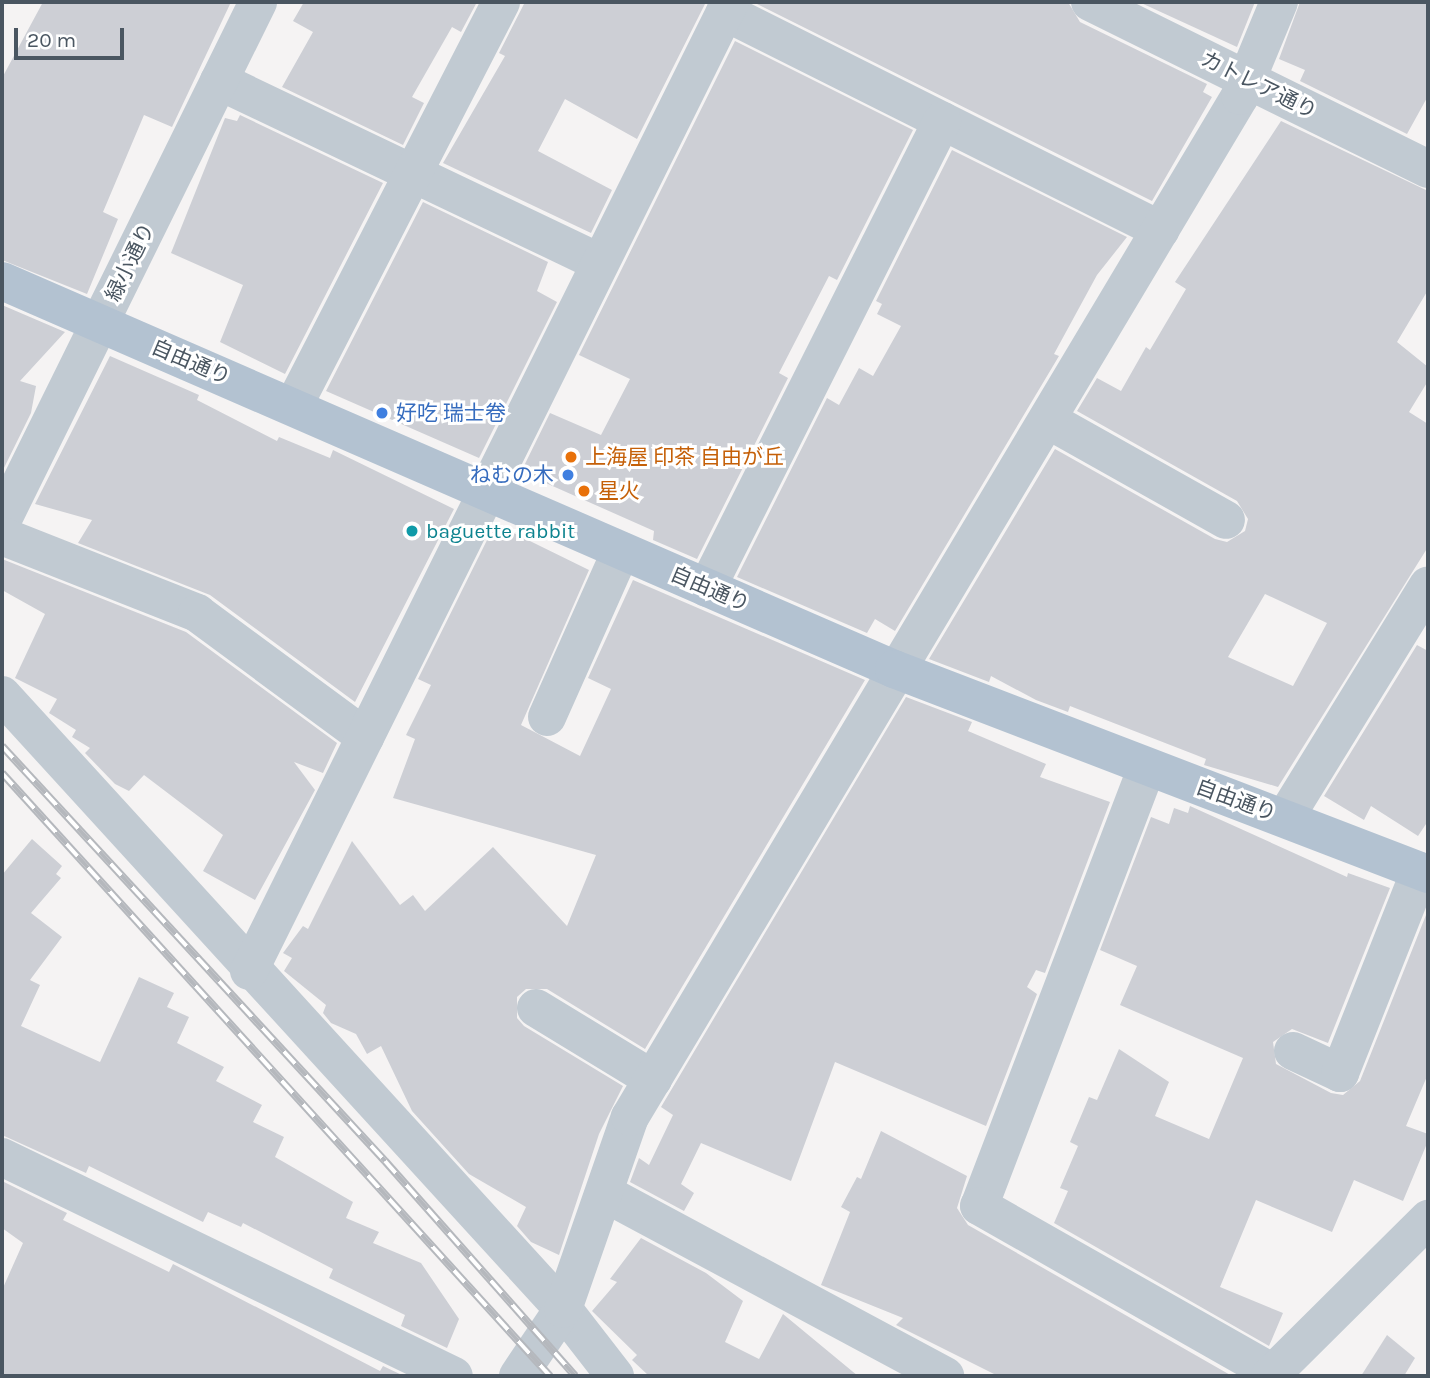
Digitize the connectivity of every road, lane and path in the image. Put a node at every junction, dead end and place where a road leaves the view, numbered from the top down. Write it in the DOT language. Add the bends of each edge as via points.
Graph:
graph roads {
  1 [pos="258,2"];
  2 [pos="501,2"];
  3 [pos="1090,2"];
  4 [pos="1279,2"];
  5 [pos="727,7"];
  6 [pos="219,80"];
  7 [pos="1249,80"];
  8 [pos="942,121"];
  9 [pos="1428,169"];
  10 [pos="416,174"];
  11 [pos="1161,230"];
  12 [pos="599,262"];
  13 [pos="2,281"];
  14 [pos="99,323"];
  15 [pos="294,405"];
  16 [pos="1048,420"];
  17 [pos="483,492"];
  18 [pos="1226,520"];
  19 [pos="2,521"];
  20 [pos="2,536"];
  21 [pos="621,551"];
  22 [pos="1428,586"];
  23 [pos="707,588"];
  24 [pos="894,670"];
  25 [pos="2,695"];
  26 [pos="547,717"];
  27 [pos="365,737"];
  28 [pos="1147,767"];
  29 [pos="1285,818"];
  30 [pos="1424,872"];
  31 [pos="249,971"];
  32 [pos="536,1008"];
  33 [pos="1293,1051"];
  34 [pos="653,1079"];
  35 [pos="2,1157"];
  36 [pos="606,1194"];
  37 [pos="1428,1219"];
  38 [pos="563,1309"];
  39 [pos="1272,1375"];
  40 [pos="454,1376"];
  41 [pos="518,1376"];
  42 [pos="615,1376"];
  43 [pos="944,1376"];
  1 -- 6 [label="street, 緑小通り"];
  2 -- 10 [label="street"];
  3 -- 7 [label="street, カトレア通り"];
  4 -- 7 [label="street"];
  5 -- 8 [label="street"];
  5 -- 12 [label="street"];
  6 -- 10 [label="street"];
  6 -- 14 [label="street, 緑小通り"];
  7 -- 9 [label="street, カトレア通り"];
  7 -- 11 [label="street"];
  8 -- 11 [label="street"];
  8 -- 23 [label="street"];
  10 -- 12 [label="street"];
  10 -- 15 [label="street"];
  11 -- 16 [label="street"];
  12 -- 17 [label="street"];
  13 -- 14 [label="main road, 自由通り"];
  14 -- 15 [label="main road, 自由通り"];
  14 -- 19 [label="street, 緑小通り"];
  15 -- 17 [label="main road, 自由通り"];
  16 -- 18 [label="street"];
  16 -- 24 [label="street"];
  17 -- 21 [label="main road, 自由通り"];
  17 -- 27 [label="street"];
  20 -- 27 [label="street" via="197,613"];
  21 -- 23 [label="main road, 自由通り"];
  21 -- 26 [label="street"];
  22 -- 29 [label="street"];
  23 -- 24 [label="main road, 自由通り"];
  24 -- 28 [label="main road, 自由通り"];
  24 -- 34 [label="street"];
  25 -- 31 [label="street"];
  27 -- 31 [label="street"];
  28 -- 29 [label="main road, 自由通り"];
  28 -- 39 [label="street" via="979,1206"];
  29 -- 30 [label="main road, 自由通り"];
  30 -- 33 [label="street" via="1340,1073"];
  31 -- 38 [label="street"];
  32 -- 34 [label="street"];
  34 -- 36 [label="street" via="630,1117"];
  35 -- 40 [label="street"];
  36 -- 38 [label="street"];
  36 -- 43 [label="street"];
  37 -- 39 [label="street"];
  38 -- 41 [label="street"];
  38 -- 42 [label="street"];
}
